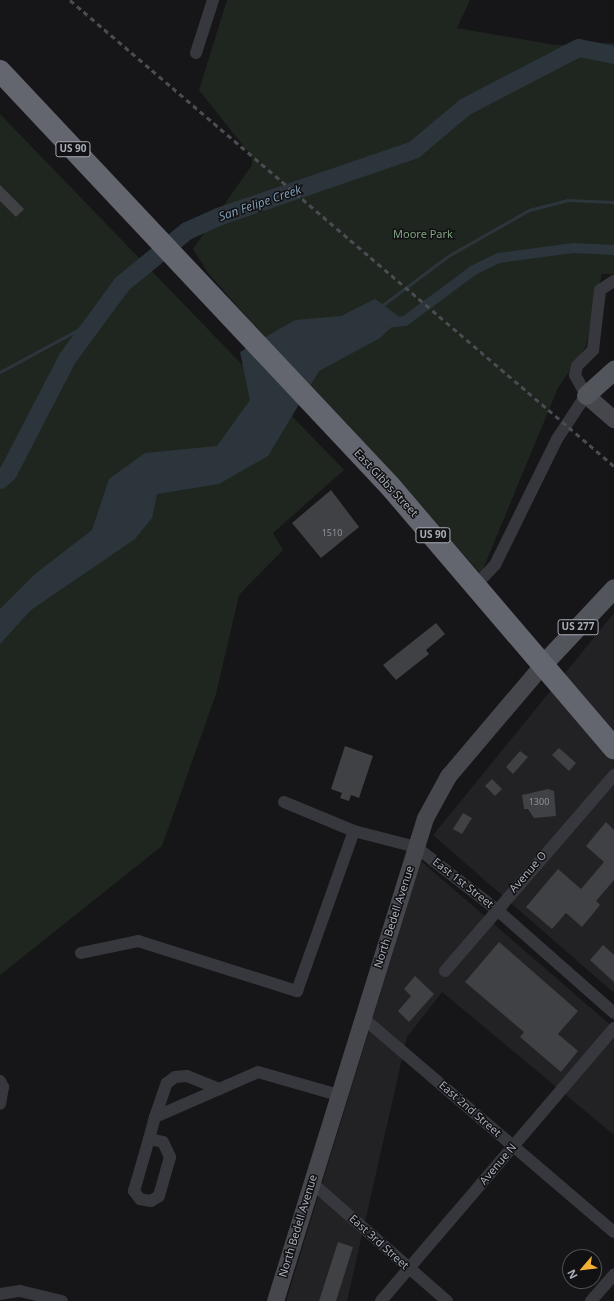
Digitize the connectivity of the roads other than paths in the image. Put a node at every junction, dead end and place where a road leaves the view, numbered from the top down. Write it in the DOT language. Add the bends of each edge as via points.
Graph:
graph roads {
  1 [pos="213,0"];
  2 [pos="196,53"];
  3 [pos="0,71"];
  4 [pos="614,281"];
  5 [pos="614,370"];
  6 [pos="586,395"];
  7 [pos="614,418"];
  8 [pos="476,584"];
  9 [pos="614,588"];
  10 [pos="542,665"];
  11 [pos="614,748"];
  12 [pos="614,776"];
  13 [pos="284,802"];
  14 [pos="354,831"];
  15 [pos="416,847"];
  16 [pos="496,909"];
  17 [pos="82,953"];
  18 [pos="445,972"];
  19 [pos="614,1013"];
  20 [pos="362,1017"];
  21 [pos="614,1028"];
  22 [pos="0,1081"];
  23 [pos="220,1089"];
  24 [pos="338,1094"];
  25 [pos="0,1104"];
  26 [pos="155,1117"];
  27 [pos="149,1139"];
  28 [pos="513,1146"];
  29 [pos="311,1182"];
  30 [pos="614,1232"];
  31 [pos="409,1269"];
  32 [pos="614,1275"];
  33 [pos="0,1294"];
  34 [pos="62,1301"];
  35 [pos="275,1301"];
  36 [pos="381,1301"];
  37 [pos="447,1301"];
  38 [pos="591,1301"];
  1 -- 2 [label="street"];
  3 -- 8 [label="highway, East Gibbs Street / US 90" via="318,410"];
  4 -- 6 [label="street" via="600,290 594,350 577,366 575,375"];
  5 -- 6 [label="main road"];
  6 -- 7 [label="main road"];
  6 -- 8 [label="street" via="557,439 495,565"];
  8 -- 10 [label="highway, East Gibbs Street / US 90"];
  9 -- 10 [label="main road, North Bedell Avenue / US 277"];
  10 -- 11 [label="highway, East Gibbs Street / US 90"];
  10 -- 15 [label="main road, North Bedell Avenue" via="448,776 425,818"];
  12 -- 16 [label="street, Avenue O"];
  13 -- 14 [label="street, East 1st Street"];
  14 -- 15 [label="street, East 1st Street"];
  14 -- 17 [label="street" via="298,991 138,941"];
  15 -- 16 [label="street, East 1st Street"];
  15 -- 20 [label="main road, North Bedell Avenue"];
  16 -- 18 [label="street, Avenue O"];
  16 -- 19 [label="street, East 1st Street"];
  20 -- 24 [label="main road, North Bedell Avenue"];
  20 -- 28 [label="street, East 2nd Street"];
  21 -- 28 [label="street, Avenue N"];
  22 -- 25 [label="street" via="3,1087"];
  23 -- 24 [label="street" via="258,1072"];
  23 -- 26 [label="street"];
  23 -- 26 [label="street" via="187,1076 175,1077 167,1083"];
  24 -- 29 [label="main road, North Bedell Avenue"];
  26 -- 27 [label="street"];
  27 -- 27 [label="street" via="134,1191 140,1199 151,1201 159,1196 170,1157 163,1142"];
  28 -- 30 [label="street, East 2nd Street"];
  28 -- 31 [label="street, Avenue N"];
  29 -- 31 [label="street, East 3rd Street"];
  29 -- 35 [label="main road, North Bedell Avenue"];
  31 -- 36 [label="street, Avenue N"];
  31 -- 37 [label="street, East 3rd Street"];
  32 -- 38 [label="street"];
  33 -- 34 [label="street" via="20,1291"];
}
